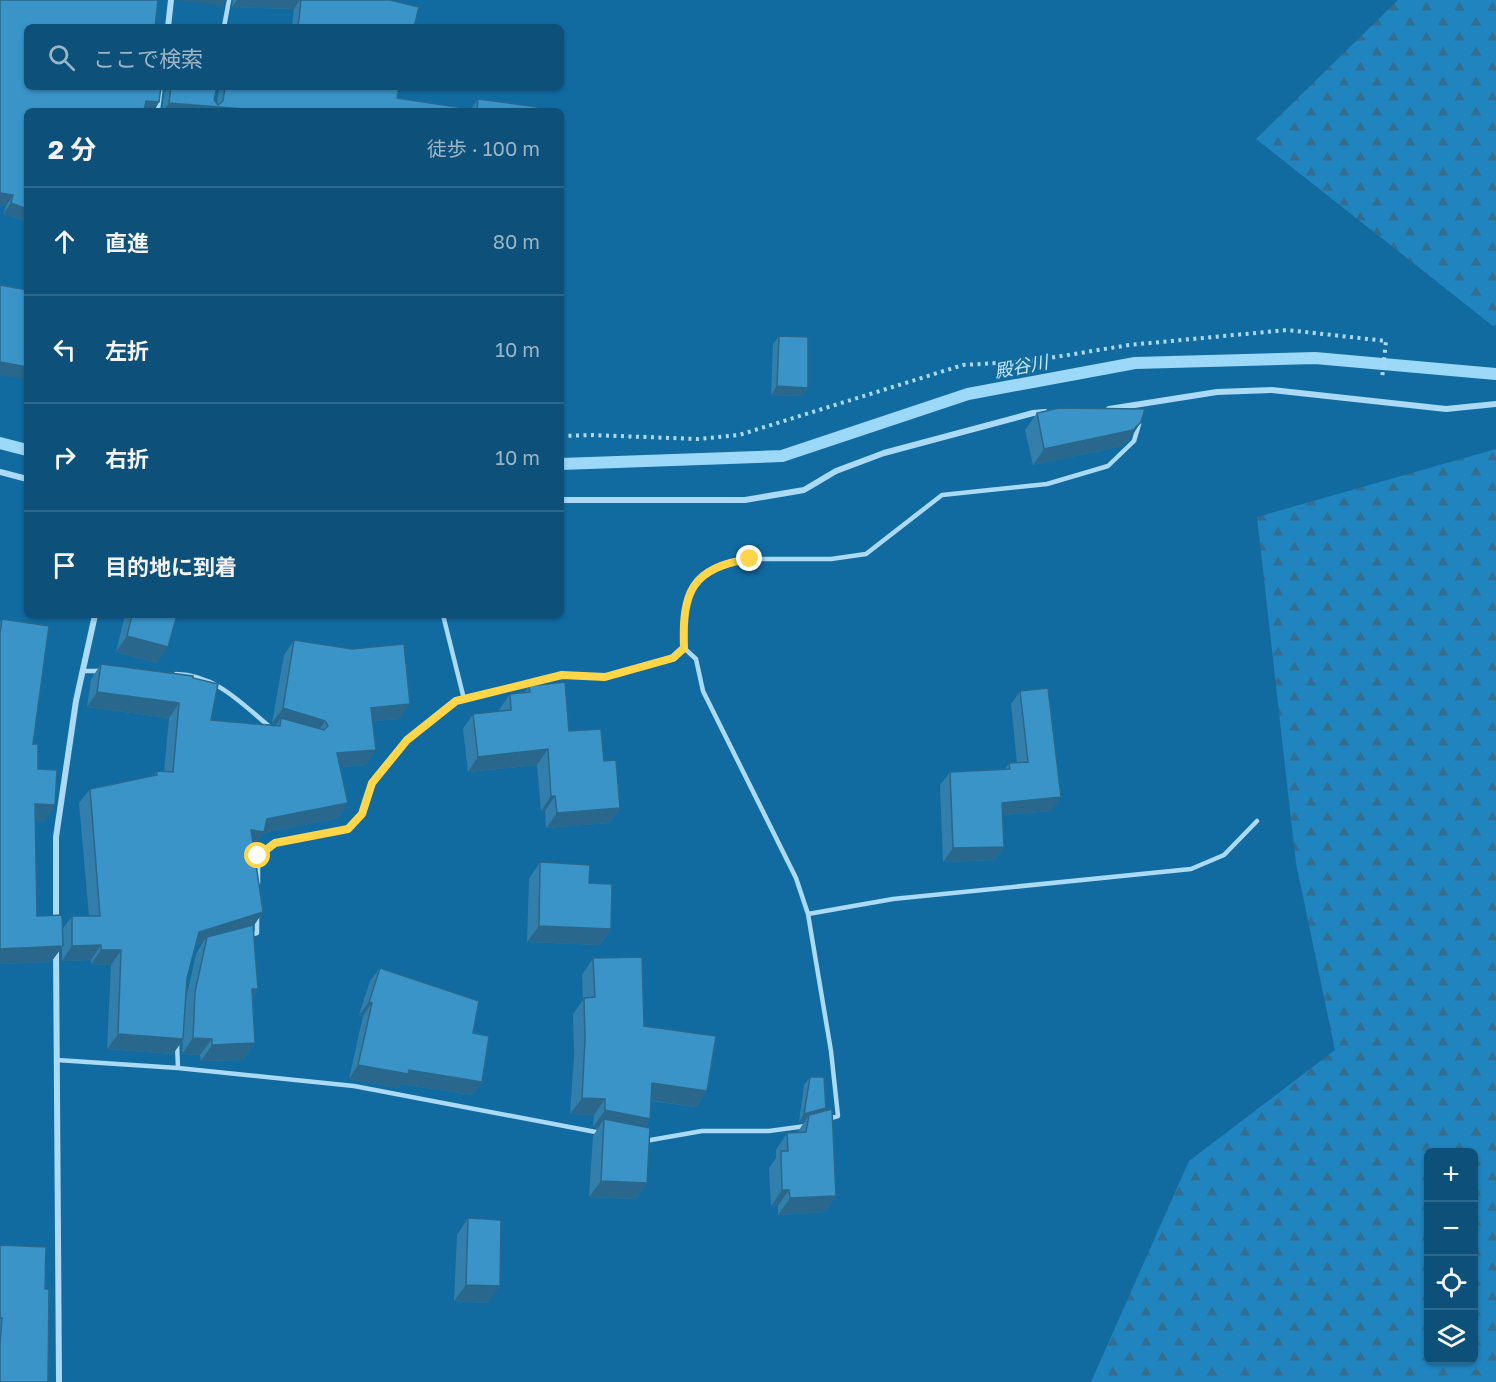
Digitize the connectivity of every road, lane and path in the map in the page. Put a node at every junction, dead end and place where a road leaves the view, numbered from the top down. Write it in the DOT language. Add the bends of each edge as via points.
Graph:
graph roads {
  1 [pos="171,0"];
  2 [pos="228,0"];
  3 [pos="168,24"];
  4 [pos="224,24"];
  5 [pos="160,90"];
  6 [pos="157,108"];
  7 [pos="1379,403"];
  8 [pos="1144,404"];
  9 [pos="1496,404"];
  10 [pos="1104,410"];
  11 [pos="1057,412"];
  12 [pos="564,436"];
  13 [pos="0,472"];
  14 [pos="24,478"];
  15 [pos="564,500"];
  16 [pos="94,618"];
  17 [pos="443,618"];
  18 [pos="684,648"];
  19 [pos="83,670"];
  20 [pos="105,671"];
  21 [pos="170,674"];
  22 [pos="464,699"];
  23 [pos="274,730"];
  24 [pos="1257,821"];
  25 [pos="258,889"];
  26 [pos="257,911"];
  27 [pos="807,914"];
  28 [pos="56,931"];
  29 [pos="246,936"];
  30 [pos="56,943"];
  31 [pos="177,1034"];
  32 [pos="57,1060"];
  33 [pos="178,1068"];
  34 [pos="827,1119"];
  35 [pos="815,1123"];
  36 [pos="604,1133"];
  37 [pos="638,1140"];
  38 [pos="59,1382"];
  1 -- 3 [label="street"];
  2 -- 4 [label="lane"];
  5 -- 6 [label="street"];
  7 -- 8 [label="street" via="1272,390 1217,392"];
  7 -- 9 [label="street" via="1446,409"];
  7 -- 12 [label="path" via="1386,341 1287,330 1129,345 1031,361 963,365 739,435 698,439"];
  8 -- 10 [label="street"];
  8 -- 18 [label="lane" via="1134,441 1108,466 1047,484 942,495 866,554 831,559 725,562 705,573 690,591 683,622"];
  11 -- 15 [label="street" via="1033,413 884,453 836,471 804,490 745,500"];
  13 -- 14 [label="street"];
  16 -- 19 [label="street"];
  17 -- 22 [label="lane"];
  18 -- 22 [label="lane" via="673,658 605,677 562,675"];
  18 -- 27 [label="lane" via="696,659 704,691 796,878"];
  19 -- 20 [label="lane"];
  19 -- 28 [label="street" via="56,837"];
  21 -- 23 [label="lane" via="192,674 217,684"];
  22 -- 25 [label="lane" via="456,701 407,740 372,783 362,814 348,829 275,843 258,856"];
  24 -- 27 [label="lane" via="1224,855 1191,869 893,899"];
  26 -- 29 [label="lane" via="257,933"];
  27 -- 34 [label="lane" via="838,1116"];
  30 -- 32 [label="street"];
  31 -- 33 [label="lane"];
  32 -- 33 [label="lane"];
  32 -- 38 [label="street"];
  33 -- 36 [label="lane" via="354,1086"];
  35 -- 37 [label="lane" via="769,1131 702,1131 650,1142"];
}
